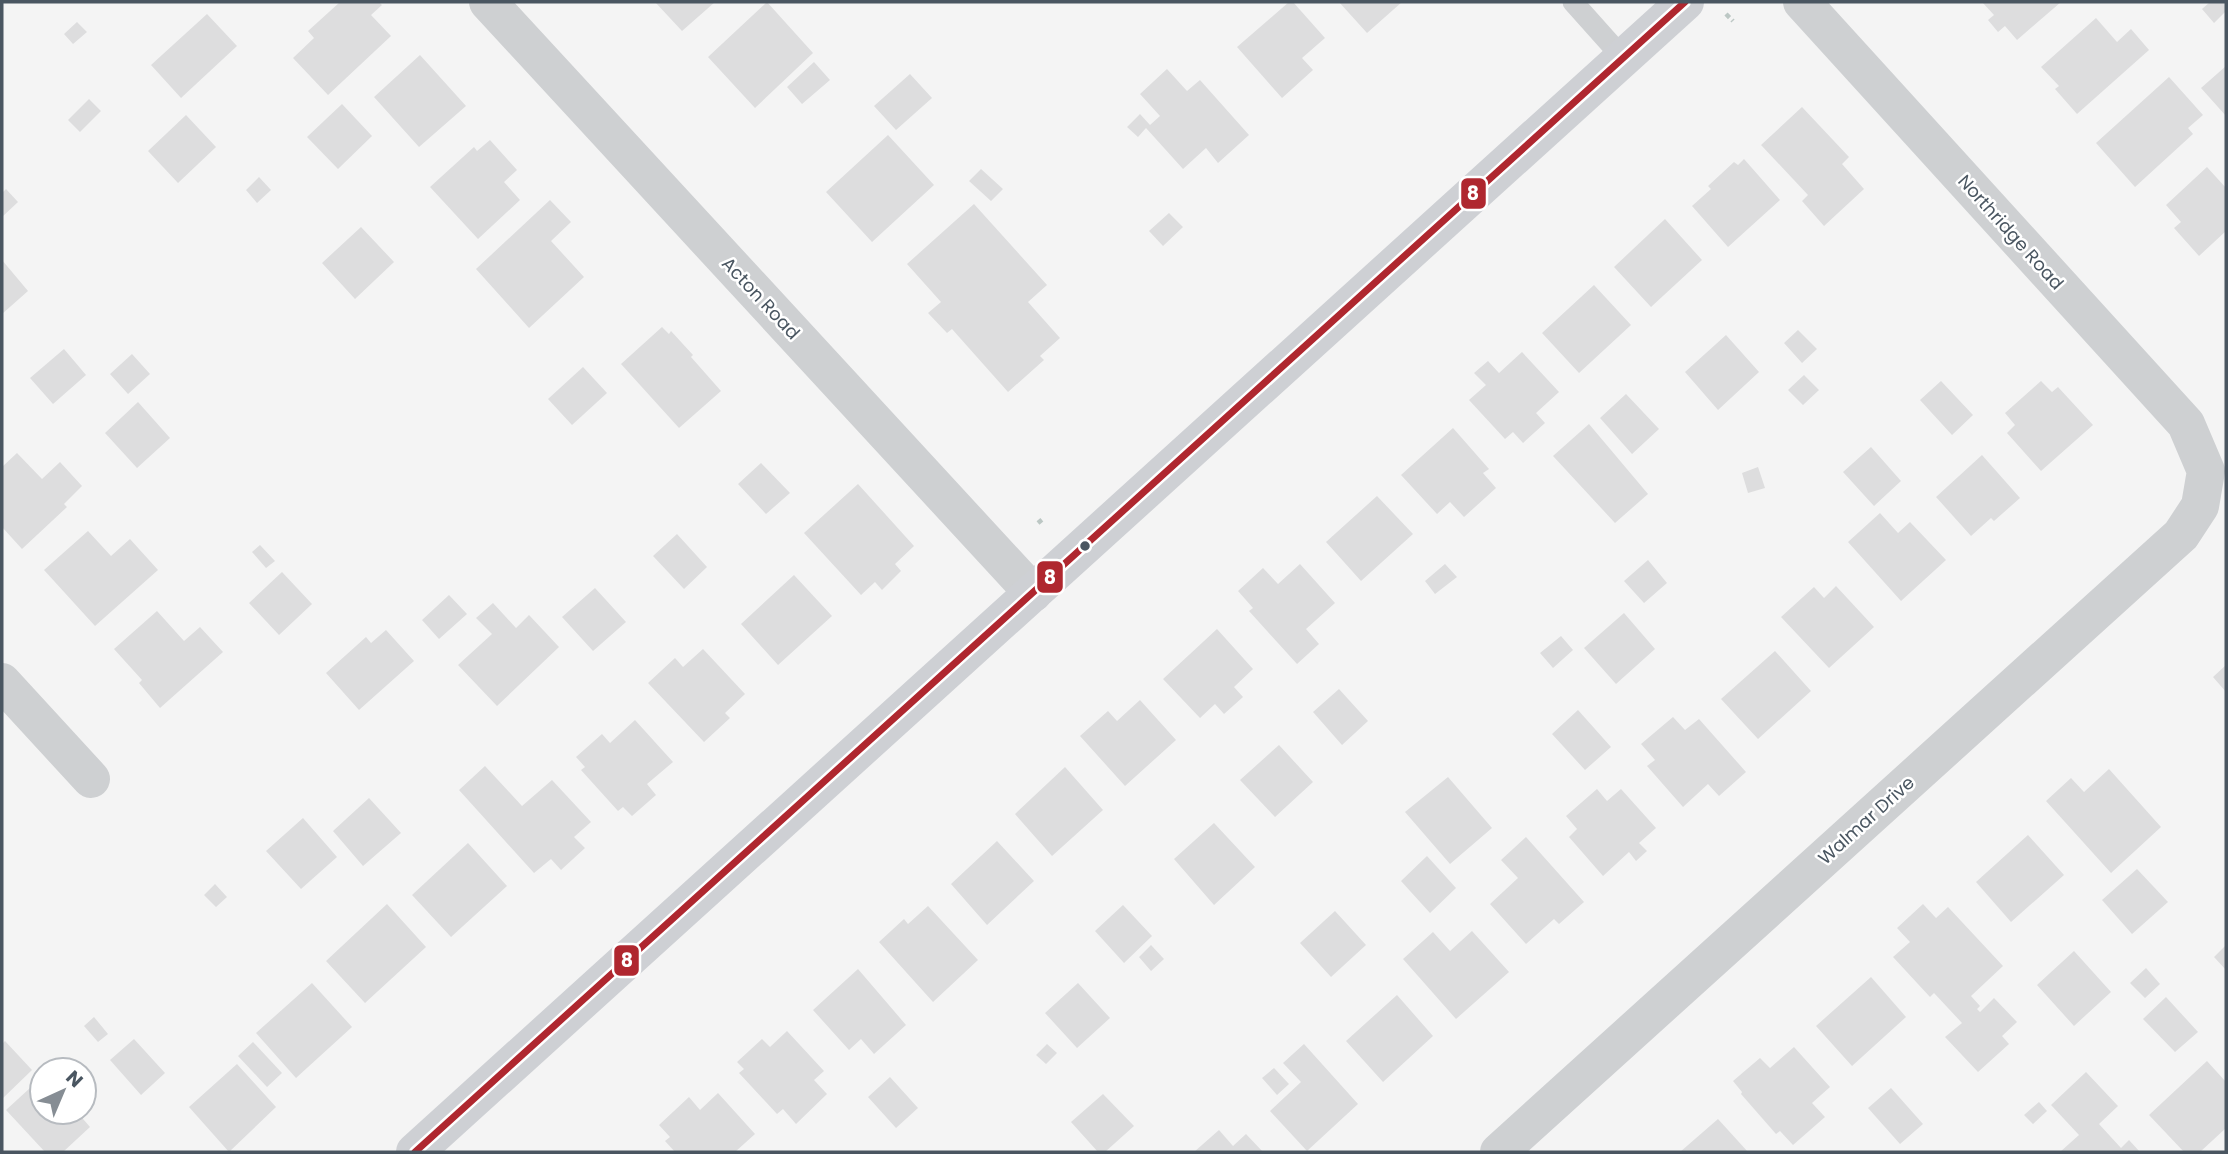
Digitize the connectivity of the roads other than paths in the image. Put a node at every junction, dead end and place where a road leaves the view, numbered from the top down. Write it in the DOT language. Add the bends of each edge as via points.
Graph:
graph roads {
  1 [pos="488,2"];
  2 [pos="1573,2"];
  3 [pos="1685,2"];
  4 [pos="1802,2"];
  5 [pos="1623,58"];
  6 [pos="2206,471"];
  7 [pos="1033,593"];
  8 [pos="2,682"];
  9 [pos="91,779"];
  10 [pos="415,1152"];
  11 [pos="1499,1152"];
  1 -- 7 [label="street, Acton Road"];
  2 -- 5 [label="lane"];
  3 -- 5 [label="main road"];
  4 -- 6 [label="street, Northridge Road" via="2186,424"];
  5 -- 7 [label="main road"];
  6 -- 11 [label="street, Walmar Drive" via="2200,506 2181,535"];
  7 -- 10 [label="main road"];
  8 -- 9 [label="street"];
}
